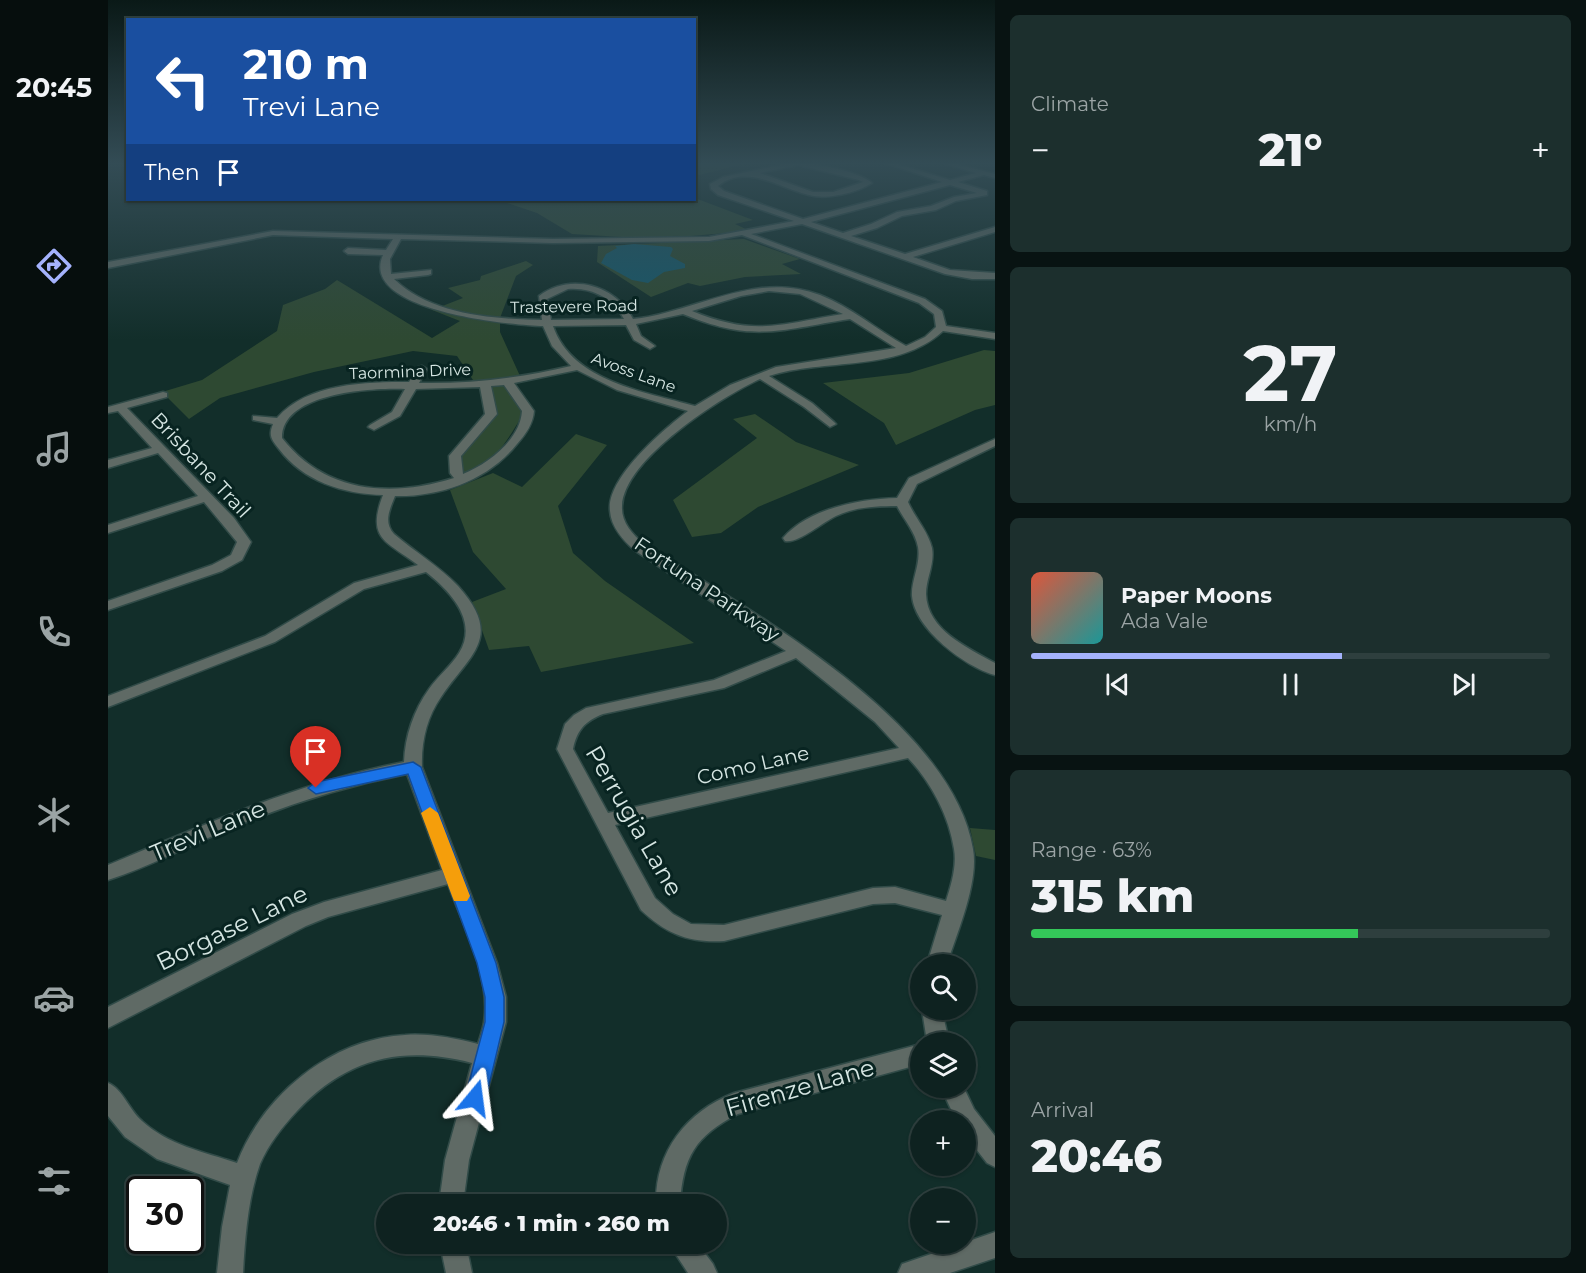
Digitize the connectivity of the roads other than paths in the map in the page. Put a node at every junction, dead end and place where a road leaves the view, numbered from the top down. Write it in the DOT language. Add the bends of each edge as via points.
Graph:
graph roads {
  1 [pos="884,221"];
  2 [pos="800,222"];
  3 [pos="995,229"];
  4 [pos="745,234"];
  5 [pos="399,236"];
  6 [pos="840,236"];
  7 [pos="348,251"];
  8 [pos="388,253"];
  9 [pos="905,257"];
  10 [pos="108,265"];
  11 [pos="428,272"];
  12 [pos="995,276"];
  13 [pos="387,277"];
  14 [pos="567,277"];
  15 [pos="571,286"];
  16 [pos="684,311"];
  17 [pos="850,316"];
  18 [pos="630,322"];
  19 [pos="549,323"];
  20 [pos="941,328"];
  21 [pos="995,336"];
  22 [pos="650,346"];
  23 [pos="905,349"];
  24 [pos="578,367"];
  25 [pos="422,369"];
  26 [pos="760,375"];
  27 [pos="507,381"];
  28 [pos="485,384"];
  29 [pos="412,386"];
  30 [pos="163,395"];
  31 [pos="114,408"];
  32 [pos="698,411"];
  33 [pos="257,418"];
  34 [pos="279,422"];
  35 [pos="830,424"];
  36 [pos="374,427"];
  37 [pos="995,442"];
  38 [pos="160,449"];
  39 [pos="108,464"];
  40 [pos="461,480"];
  41 [pos="390,492"];
  42 [pos="205,498"];
  43 [pos="902,502"];
  44 [pos="108,529"];
  45 [pos="790,538"];
  46 [pos="427,567"];
  47 [pos="108,606"];
  48 [pos="799,651"];
  49 [pos="995,670"];
  50 [pos="108,702"];
  51 [pos="911,751"];
  52 [pos="413,767"];
  53 [pos="604,821"];
  54 [pos="108,873"];
  55 [pos="453,875"];
  56 [pos="952,910"];
  57 [pos="940,954"];
  58 [pos="108,1018"];
  59 [pos="487,1057"];
  60 [pos="910,1057"];
  61 [pos="108,1094"];
  62 [pos="957,1098"];
  63 [pos="995,1155"];
  64 [pos="244,1177"];
  65 [pos="452,1194"];
  66 [pos="669,1194"];
  67 [pos="995,1245"];
  68 [pos="455,1254"];
  69 [pos="690,1254"];
  70 [pos="230,1273"];
  71 [pos="459,1273"];
  72 [pos="704,1273"];
  73 [pos="911,1273"];
  1 -- 6 [label="street"];
  2 -- 4 [label="street"];
  2 -- 6 [label="street"];
  3 -- 9 [label="street"];
  4 -- 5 [label="street" via="691,240 580,242"];
  4 -- 20 [label="street" via="922,302 939,313"];
  5 -- 8 [label="street"];
  5 -- 10 [label="street" via="260,234"];
  6 -- 9 [label="street"];
  7 -- 8 [label="street"];
  8 -- 13 [label="street" via="383,266"];
  9 -- 12 [label="street" via="957,274"];
  11 -- 13 [label="street"];
  13 -- 19 [label="street, Trastevere Road" via="423,302 459,315"];
  14 -- 15 [label="street"];
  15 -- 18 [label="street" via="608,294"];
  15 -- 19 [label="street, Avoss Lane" via="542,298"];
  16 -- 17 [label="street" via="720,327 752,332 778,331"];
  16 -- 17 [label="street, Trastevere Road" via="737,293 776,289 812,294"];
  16 -- 18 [label="street, Trastevere Road"];
  17 -- 23 [label="street, Trastevere Road"];
  18 -- 19 [label="street, Trastevere Road"];
  18 -- 22 [label="street" via="631,331"];
  19 -- 24 [label="street, Avoss Lane" via="557,347"];
  20 -- 21 [label="street"];
  20 -- 23 [label="street, Fortuna Parkway" via="930,340"];
  23 -- 26 [label="street, Fortuna Parkway"];
  24 -- 27 [label="street, Taormina Drive"];
  24 -- 32 [label="street, Avoss Lane" via="602,379"];
  25 -- 29 [label="street"];
  26 -- 32 [label="street, Fortuna Parkway"];
  26 -- 35 [label="street"];
  27 -- 28 [label="street, Taormina Drive"];
  27 -- 40 [label="street" via="528,411 524,428 490,466"];
  28 -- 29 [label="street, Taormina Drive"];
  28 -- 40 [label="street, Taormina Drive" via="491,414 455,456 456,473"];
  29 -- 34 [label="street, Taormina Drive" via="334,391 303,402"];
  29 -- 36 [label="street" via="396,414"];
  30 -- 31 [label="street"];
  31 -- 38 [label="street, Brisbane Trail"];
  32 -- 48 [label="street, Fortuna Parkway" via="659,443 626,480 615,499 620,527 639,547"];
  33 -- 34 [label="street"];
  34 -- 41 [label="street" via="276,434 281,447 310,473 350,488"];
  37 -- 43 [label="street" via="914,481"];
  38 -- 39 [label="street"];
  38 -- 42 [label="street, Brisbane Trail"];
  40 -- 41 [label="street"];
  41 -- 46 [label="street" via="382,527 387,536"];
  42 -- 44 [label="street"];
  42 -- 47 [label="street, Brisbane Trail" via="244,542 237,557 217,568"];
  43 -- 45 [label="street" via="876,502 834,510"];
  43 -- 49 [label="street" via="925,545 919,591 926,618 949,641"];
  46 -- 50 [label="street" via="359,586 270,639"];
  46 -- 52 [label="street" via="465,605 474,629 466,655 435,692 424,712 414,741"];
  48 -- 51 [label="street, Fortuna Parkway" via="851,692"];
  48 -- 53 [label="street, Perrugia Lane" via="718,684 599,709 573,723 567,732 565,749"];
  51 -- 53 [label="street, Como Lane"];
  51 -- 56 [label="street, Fortuna Parkway" via="944,792 957,818 964,850 963,876"];
  52 -- 54 [label="street, Trevi Lane" via="300,792"];
  52 -- 55 [label="street"];
  53 -- 56 [label="street, Perrugia Lane" via="648,904 666,922 687,932 724,933 873,896 895,895"];
  55 -- 58 [label="street, Borgase Lane" via="299,920"];
  55 -- 59 [label="street" via="487,963 495,997 495,1022"];
  56 -- 57 [label="street, Fortuna Parkway"];
  59 -- 64 [label="street" via="431,1045 400,1045 365,1053 329,1070 305,1086 276,1116 254,1150"];
  59 -- 65 [label="street" via="457,1160"];
  60 -- 66 [label="street, Firenze Lane" via="713,1113 680,1146"];
  61 -- 64 [label="street" via="122,1118 166,1153"];
  62 -- 63 [label="street"];
  64 -- 70 [label="street"];
  67 -- 73 [label="street"];
  68 -- 71 [label="street"];
  69 -- 72 [label="street"];
}
